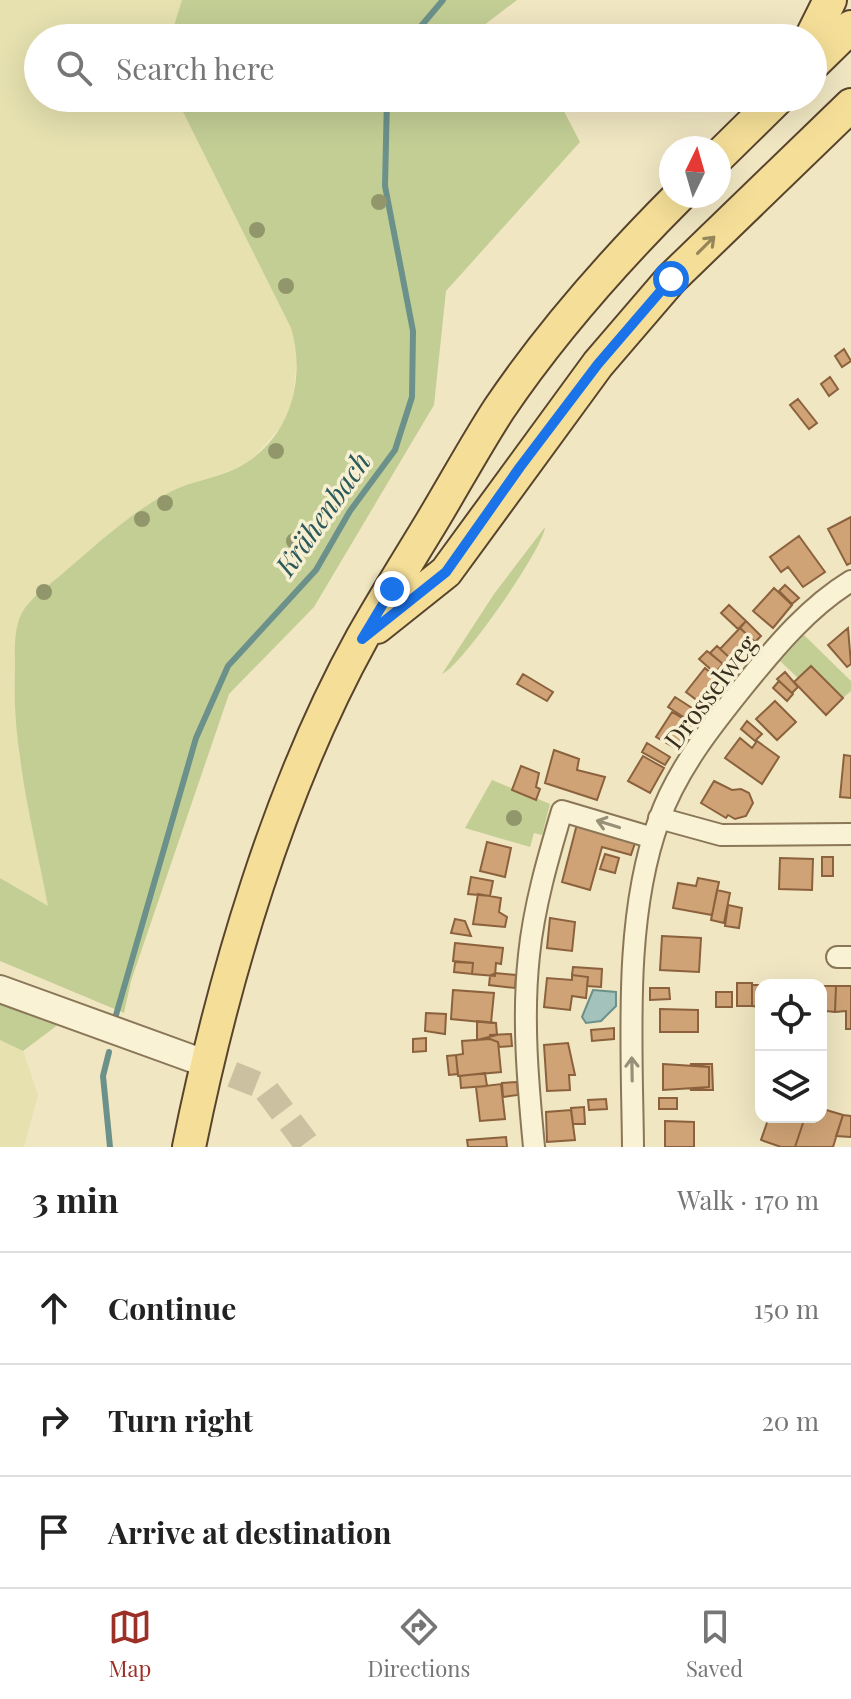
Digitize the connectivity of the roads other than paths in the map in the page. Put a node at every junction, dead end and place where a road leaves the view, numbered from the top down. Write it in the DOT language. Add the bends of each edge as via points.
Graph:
graph roads {
  1 [pos="830,0"];
  2 [pos="818,24"];
  3 [pos="851,27"];
  4 [pos="827,50"];
  5 [pos="851,105"];
  6 [pos="760,112"];
  7 [pos="763,112"];
  8 [pos="751,124"];
  9 [pos="731,144"];
  10 [pos="668,208"];
  11 [pos="851,581"];
  12 [pos="362,639"];
  13 [pos="656,828"];
  14 [pos="851,834"];
  15 [pos="0,989"];
  16 [pos="196,1060"];
  17 [pos="189,1147"];
  18 [pos="534,1147"];
  19 [pos="633,1147"];
  1 -- 2 [label="main road"];
  3 -- 4 [label="main road"];
  12 -- 5 [label="main road, one-way" via="446,572 520,467 671,279"];
  6 -- 8 [label="main road"];
  7 -- 8 [label="main road"];
  8 -- 9 [label="main road"];
  10 -- 12 [label="main road" via="589,293 499,408"];
  11 -- 13 [label="street, Drosselweg" via="825,597 708,731"];
  12 -- 17 [label="main road" via="327,710 231,969"];
  13 -- 14 [label="street" via="721,835"];
  13 -- 18 [label="street, one-way" via="562,811 529,955 526,1039"];
  19 -- 13 [label="street, Drosselweg, one-way" via="635,933"];
  15 -- 16 [label="street"];
}
